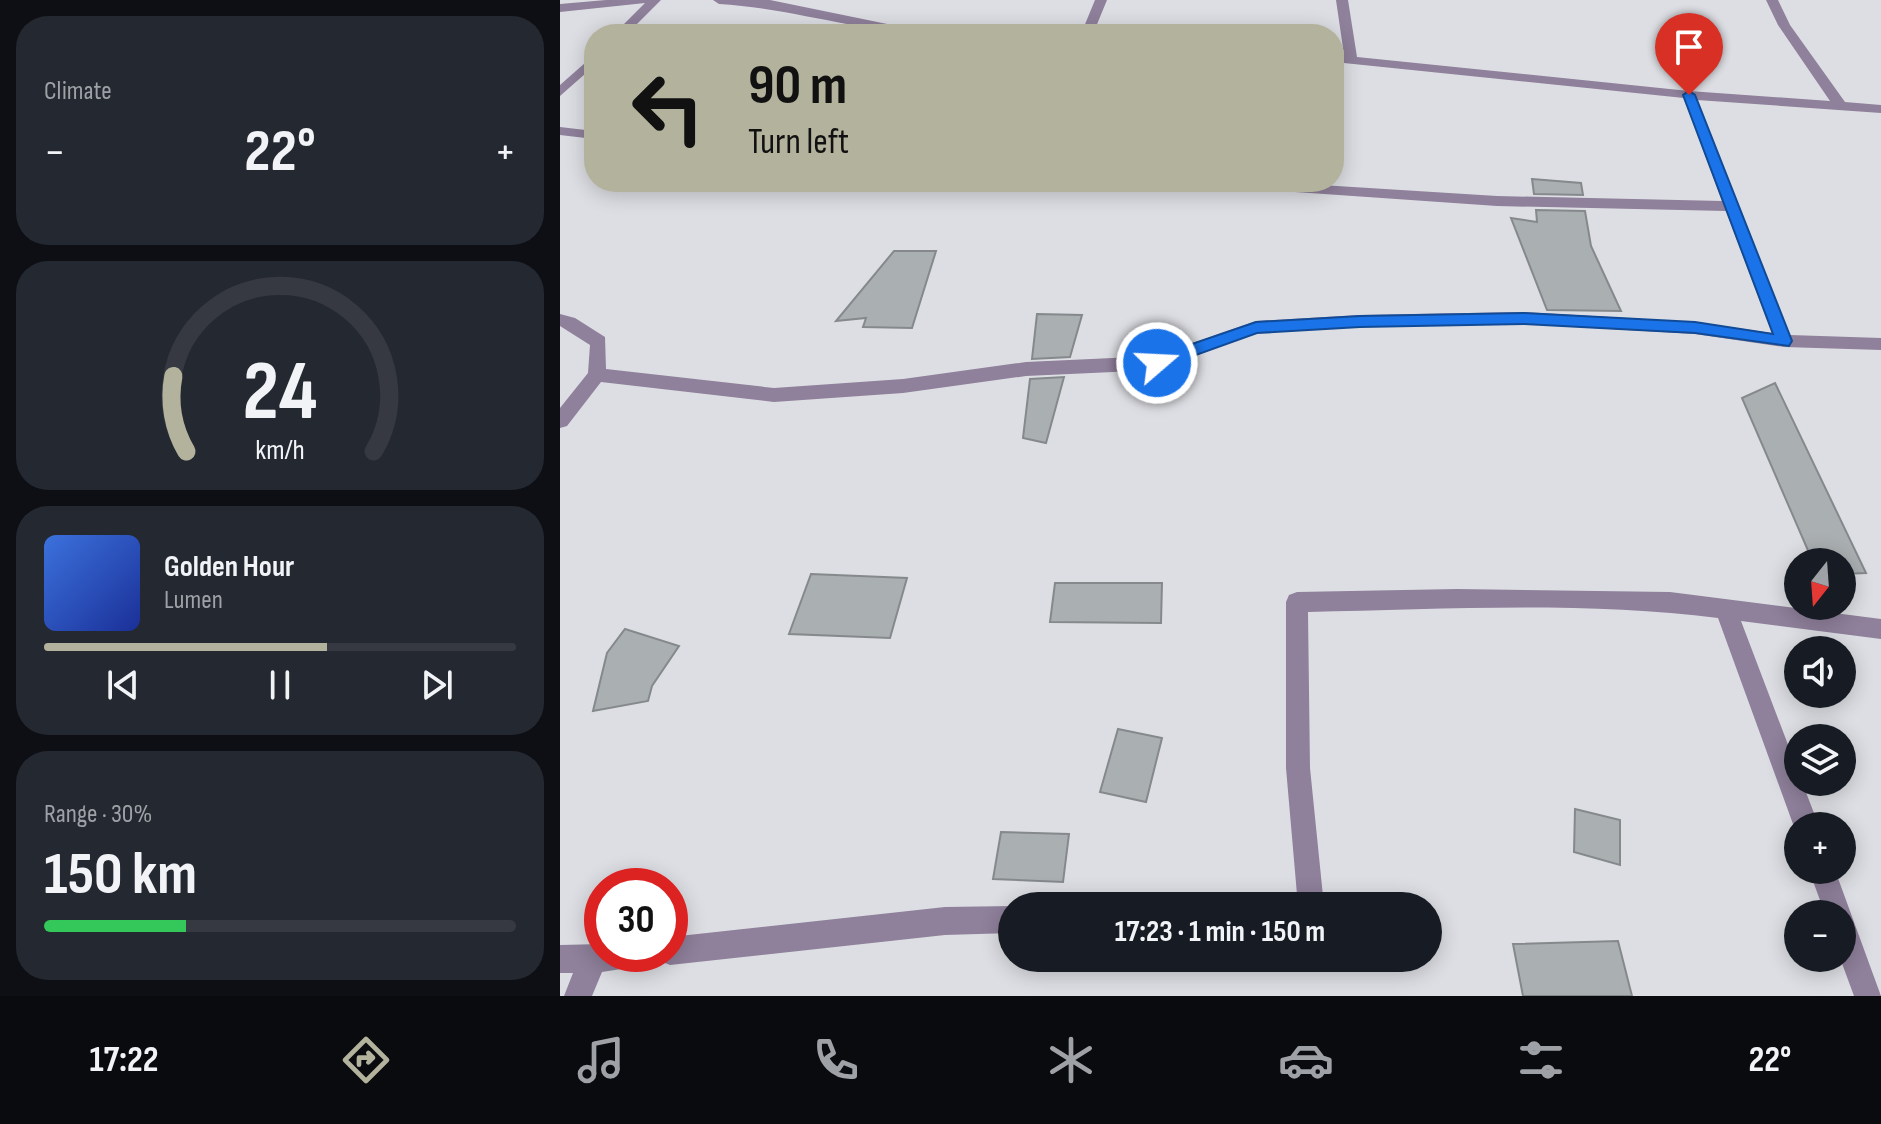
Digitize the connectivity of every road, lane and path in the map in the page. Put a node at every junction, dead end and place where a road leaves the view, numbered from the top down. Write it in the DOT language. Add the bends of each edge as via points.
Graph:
graph roads {
  1 [pos="643,0"];
  2 [pos="655,0"];
  3 [pos="719,0"];
  4 [pos="1101,0"];
  5 [pos="1342,0"];
  6 [pos="1772,0"];
  7 [pos="743,1"];
  8 [pos="592,3"];
  9 [pos="560,8"];
  10 [pos="630,24"];
  11 [pos="873,24"];
  12 [pos="1091,24"];
  13 [pos="1344,59"];
  14 [pos="1351,59"];
  15 [pos="584,69"];
  16 [pos="560,92"];
  17 [pos="1689,95"];
  18 [pos="1839,104"];
  19 [pos="1881,109"];
  20 [pos="567,133"];
  21 [pos="560,146"];
  22 [pos="1344,191"];
  23 [pos="1731,206"];
  24 [pos="560,320"];
  25 [pos="1784,341"];
  26 [pos="1881,344"];
  27 [pos="597,375"];
  28 [pos="560,421"];
  29 [pos="1726,610"];
  30 [pos="1881,629"];
  31 [pos="1801,812"];
  32 [pos="1310,892"];
  33 [pos="998,919"];
  34 [pos="688,949"];
  35 [pos="560,959"];
  36 [pos="584,959"];
  37 [pos="1856,963"];
  38 [pos="588,972"];
  39 [pos="578,996"];
  40 [pos="1868,996"];
  1 -- 8 [label="street"];
  2 -- 10 [label="street"];
  3 -- 7 [label="street"];
  4 -- 12 [label="street"];
  5 -- 14 [label="street"];
  6 -- 18 [label="street"];
  7 -- 11 [label="street"];
  8 -- 9 [label="street"];
  13 -- 14 [label="street"];
  14 -- 17 [label="street"];
  15 -- 16 [label="street"];
  17 -- 18 [label="street"];
  17 -- 23 [label="street"];
  18 -- 19 [label="street"];
  20 -- 21 [label="street"];
  22 -- 23 [label="street"];
  23 -- 25 [label="street"];
  24 -- 27 [label="street" via="599,342"];
  25 -- 26 [label="street"];
  25 -- 27 [label="street" via="1695,328 1524,318 1360,321 1256,327 1157,363 1026,369 903,386 774,395"];
  27 -- 28 [label="street"];
  29 -- 30 [label="street"];
  29 -- 31 [label="street"];
  29 -- 32 [label="street" via="1670,602 1297,602 1298,768"];
  33 -- 34 [label="street"];
  35 -- 36 [label="street"];
  37 -- 40 [label="street"];
  38 -- 39 [label="street"];
}
